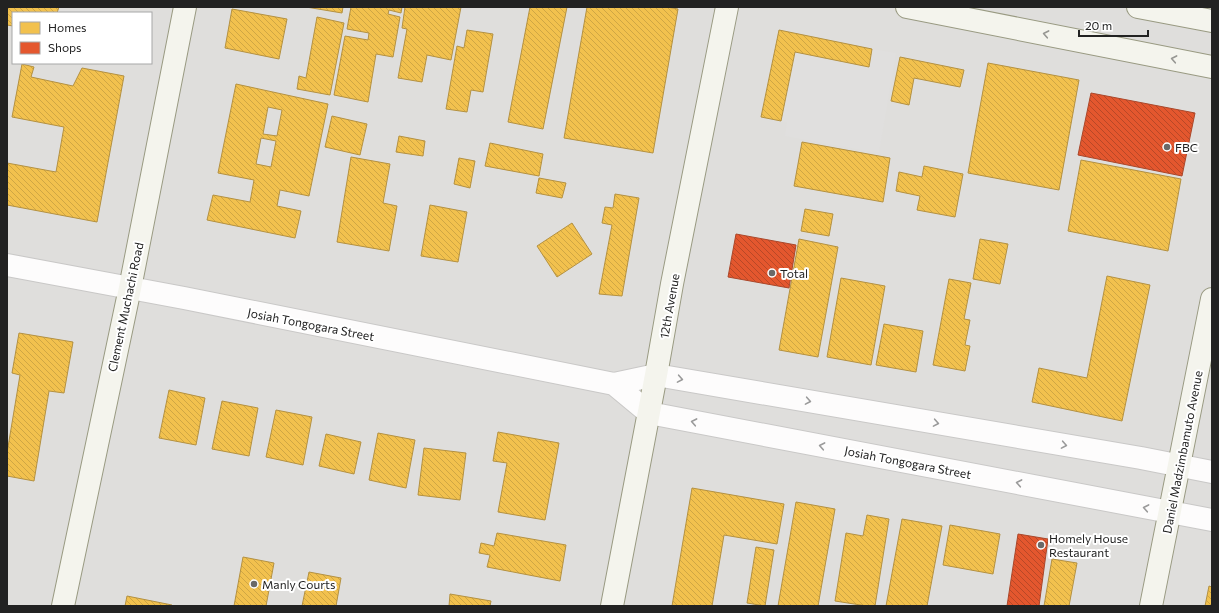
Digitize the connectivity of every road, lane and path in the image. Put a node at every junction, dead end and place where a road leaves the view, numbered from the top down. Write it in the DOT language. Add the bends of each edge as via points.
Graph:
graph roads {
  1 [pos="185,7"];
  2 [pos="727,7"];
  3 [pos="907,7"];
  4 [pos="1138,7"];
  5 [pos="1212,21"];
  6 [pos="1212,67"];
  7 [pos="7,265"];
  8 [pos="130,288"];
  9 [pos="1212,299"];
  10 [pos="656,375"];
  11 [pos="614,384"];
  12 [pos="649,413"];
  13 [pos="1179,466"];
  14 [pos="1212,472"];
  15 [pos="1170,512"];
  16 [pos="1212,520"];
  17 [pos="63,606"];
  18 [pos="612,606"];
  19 [pos="1151,606"];
  1 -- 8 [label="main road, Clement Muchachi Road"];
  2 -- 10 [label="main road, 12th Avenue"];
  6 -- 3 [label="main road, one-way"];
  4 -- 5 [label="main road"];
  7 -- 8 [label="street, Josiah Tongogara Street"];
  8 -- 11 [label="street, Josiah Tongogara Street"];
  8 -- 17 [label="main road, Clement Muchachi Road"];
  9 -- 13 [label="main road, Daniel Madzimbamuto Avenue"];
  10 -- 11 [label="street, Josiah Tongogara Street"];
  10 -- 12 [label="main road, 12th Avenue"];
  10 -- 13 [label="street, Josiah Tongogara Street, one-way"];
  11 -- 12 [label="street, Josiah Tongogara Street"];
  15 -- 12 [label="street, Josiah Tongogara Street, one-way"];
  12 -- 18 [label="main road, 12th Avenue"];
  13 -- 14 [label="street, Josiah Tongogara Street"];
  13 -- 15 [label="main road, Daniel Madzimbamuto Avenue"];
  15 -- 16 [label="street, Josiah Tongogara Street"];
  15 -- 19 [label="main road, Daniel Madzimbamuto Avenue"];
}
